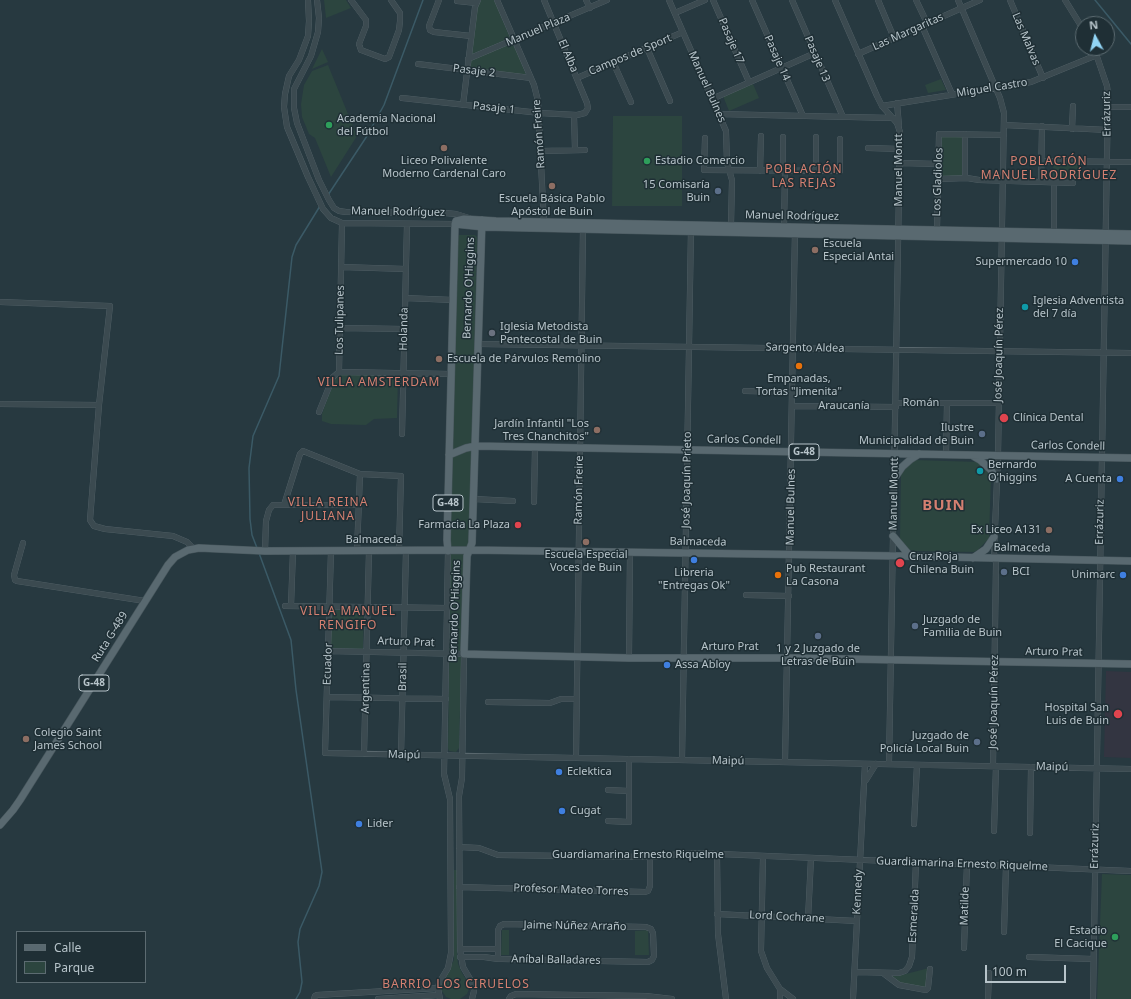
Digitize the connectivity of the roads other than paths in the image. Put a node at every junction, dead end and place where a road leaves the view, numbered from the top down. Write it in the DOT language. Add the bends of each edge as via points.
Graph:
graph roads {
  1 [pos="317,0"];
  2 [pos="351,0"];
  3 [pos="391,0"];
  4 [pos="439,0"];
  5 [pos="497,0"];
  6 [pos="544,0"];
  7 [pos="586,0"];
  8 [pos="607,0"];
  9 [pos="669,0"];
  10 [pos="705,0"];
  11 [pos="713,0"];
  12 [pos="752,0"];
  13 [pos="792,0"];
  14 [pos="835,0"];
  15 [pos="878,0"];
  16 [pos="916,0"];
  17 [pos="958,0"];
  18 [pos="980,0"];
  19 [pos="1010,0"];
  20 [pos="1065,0"];
  21 [pos="308,1"];
  22 [pos="458,1"];
  23 [pos="477,2"];
  24 [pos="590,8"];
  25 [pos="962,8"];
  26 [pos="675,13"];
  27 [pos="1075,17"];
  28 [pos="554,23"];
  29 [pos="924,25"];
  30 [pos="683,32"];
  31 [pos="471,36"];
  32 [pos="894,38"];
  33 [pos="515,40"];
  34 [pos="647,48"];
  35 [pos="815,53"];
  36 [pos="858,54"];
  37 [pos="1092,56"];
  38 [pos="1097,56"];
  39 [pos="468,59"];
  40 [pos="299,60"];
  41 [pos="613,62"];
  42 [pos="418,64"];
  43 [pos="307,65"];
  44 [pos="782,68"];
  45 [pos="467,70"];
  46 [pos="531,78"];
  47 [pos="577,78"];
  48 [pos="1043,78"];
  49 [pos="749,82"];
  50 [pos="996,88"];
  51 [pos="952,94"];
  52 [pos="402,98"];
  53 [pos="712,99"];
  54 [pos="670,101"];
  55 [pos="631,102"];
  56 [pos="897,103"];
  57 [pos="463,105"];
  58 [pos="882,106"];
  59 [pos="1072,106"];
  60 [pos="1108,107"];
  61 [pos="1131,107"];
  62 [pos="585,113"];
  63 [pos="540,114"];
  64 [pos="718,114"];
  65 [pos="574,115"];
  66 [pos="803,116"];
  67 [pos="843,117"];
  68 [pos="893,118"];
  69 [pos="1004,125"];
  70 [pos="1042,126"];
  71 [pos="899,128"];
  72 [pos="1072,129"];
  73 [pos="1108,130"];
  74 [pos="965,134"];
  75 [pos="1004,135"];
  76 [pos="761,136"];
  77 [pos="783,137"];
  78 [pos="816,137"];
  79 [pos="705,138"];
  80 [pos="840,139"];
  81 [pos="306,145"];
  82 [pos="868,148"];
  83 [pos="296,149"];
  84 [pos="900,149"];
  85 [pos="541,150"];
  86 [pos="575,150"];
  87 [pos="585,150"];
  88 [pos="1041,160"];
  89 [pos="1107,162"];
  90 [pos="1131,162"];
  91 [pos="900,163"];
  92 [pos="938,164"];
  93 [pos="730,171"];
  94 [pos="760,171"];
  95 [pos="784,171"];
  96 [pos="816,171"];
  97 [pos="965,178"];
  98 [pos="938,179"];
  99 [pos="1003,181"];
  100 [pos="1041,182"];
  101 [pos="1054,182"];
  102 [pos="1073,183"];
  103 [pos="473,219"];
  104 [pos="342,223"];
  105 [pos="407,224"];
  106 [pos="455,224"];
  107 [pos="482,224"];
  108 [pos="544,225"];
  109 [pos="731,225"];
  110 [pos="583,226"];
  111 [pos="691,228"];
  112 [pos="784,230"];
  113 [pos="795,230"];
  114 [pos="937,230"];
  115 [pos="899,232"];
  116 [pos="1054,232"];
  117 [pos="1001,234"];
  118 [pos="1131,234"];
  119 [pos="1106,237"];
  120 [pos="1131,241"];
  121 [pos="341,268"];
  122 [pos="406,269"];
  123 [pos="405,298"];
  124 [pos="453,300"];
  125 [pos="0,302"];
  126 [pos="340,328"];
  127 [pos="404,329"];
  128 [pos="479,344"];
  129 [pos="582,345"];
  130 [pos="689,347"];
  131 [pos="793,348"];
  132 [pos="897,350"];
  133 [pos="999,351"];
  134 [pos="1104,353"];
  135 [pos="1131,353"];
  136 [pos="339,372"];
  137 [pos="403,373"];
  138 [pos="451,374"];
  139 [pos="745,391"];
  140 [pos="793,392"];
  141 [pos="947,403"];
  142 [pos="998,403"];
  143 [pos="0,404"];
  144 [pos="99,405"];
  145 [pos="896,405"];
  146 [pos="792,406"];
  147 [pos="319,412"];
  148 [pos="402,434"];
  149 [pos="476,446"];
  150 [pos="535,447"];
  151 [pos="580,448"];
  152 [pos="688,450"];
  153 [pos="792,452"];
  154 [pos="895,454"];
  155 [pos="919,454"];
  156 [pos="450,455"];
  157 [pos="946,455"];
  158 [pos="973,455"];
  159 [pos="998,456"];
  160 [pos="1101,457"];
  161 [pos="1131,458"];
  162 [pos="360,474"];
  163 [pos="894,479"];
  164 [pos="997,479"];
  165 [pos="474,499"];
  166 [pos="513,501"];
  167 [pos="534,502"];
  168 [pos="284,505"];
  169 [pos="359,505"];
  170 [pos="893,536"];
  171 [pos="994,537"];
  172 [pos="23,543"];
  173 [pos="194,549"];
  174 [pos="260,550"];
  175 [pos="470,550"];
  176 [pos="293,551"];
  177 [pos="331,551"];
  178 [pos="357,551"];
  179 [pos="369,551"];
  180 [pos="403,551"];
  181 [pos="448,551"];
  182 [pos="578,551"];
  183 [pos="632,552"];
  184 [pos="686,553"];
  185 [pos="790,554"];
  186 [pos="893,556"];
  187 [pos="910,556"];
  188 [pos="973,558"];
  189 [pos="995,558"];
  190 [pos="1100,560"];
  191 [pos="1131,561"];
  192 [pos="746,595"];
  193 [pos="789,596"];
  194 [pos="145,601"];
  195 [pos="330,606"];
  196 [pos="368,607"];
  197 [pos="405,608"];
  198 [pos="448,608"];
  199 [pos="328,651"];
  200 [pos="367,652"];
  201 [pos="404,653"];
  202 [pos="447,654"];
  203 [pos="464,654"];
  204 [pos="577,657"];
  205 [pos="630,658"];
  206 [pos="684,658"];
  207 [pos="788,658"];
  208 [pos="891,660"];
  209 [pos="994,662"];
  210 [pos="1098,664"];
  211 [pos="1131,664"];
  212 [pos="327,697"];
  213 [pos="365,698"];
  214 [pos="403,698"];
  215 [pos="446,699"];
  216 [pos="576,699"];
  217 [pos="488,702"];
  218 [pos="325,753"];
  219 [pos="364,754"];
  220 [pos="401,755"];
  221 [pos="444,756"];
  222 [pos="462,756"];
  223 [pos="576,758"];
  224 [pos="629,759"];
  225 [pos="682,760"];
  226 [pos="785,762"];
  227 [pos="865,764"];
  228 [pos="876,764"];
  229 [pos="889,764"];
  230 [pos="917,765"];
  231 [pos="994,766"];
  232 [pos="1031,767"];
  233 [pos="1096,768"];
  234 [pos="1131,769"];
  235 [pos="864,786"];
  236 [pos="608,790"];
  237 [pos="629,791"];
  238 [pos="608,821"];
  239 [pos="914,824"];
  240 [pos="0,825"];
  241 [pos="994,831"];
  242 [pos="1030,833"];
  243 [pos="459,848"];
  244 [pos="717,854"];
  245 [pos="763,856"];
  246 [pos="650,857"];
  247 [pos="811,858"];
  248 [pos="860,860"];
  249 [pos="916,862"];
  250 [pos="967,864"];
  251 [pos="450,865"];
  252 [pos="459,865"];
  253 [pos="1006,866"];
  254 [pos="1094,870"];
  255 [pos="1131,871"];
  256 [pos="459,887"];
  257 [pos="451,899"];
  258 [pos="459,899"];
  259 [pos="718,914"];
  260 [pos="761,916"];
  261 [pos="808,919"];
  262 [pos="857,921"];
  263 [pos="1004,932"];
  264 [pos="964,948"];
  265 [pos="460,949"];
  266 [pos="498,949"];
  267 [pos="460,957"];
  268 [pos="1029,957"];
  269 [pos="498,959"];
  270 [pos="1093,959"];
  271 [pos="652,960"];
  272 [pos="930,969"];
  273 [pos="855,972"];
  274 [pos="883,973"];
  275 [pos="989,973"];
  276 [pos="438,988"];
  277 [pos="780,989"];
  278 [pos="439,997"];
  279 [pos="510,997"];
  280 [pos="314,999"];
  281 [pos="378,999"];
  282 [pos="472,999"];
  283 [pos="672,999"];
  284 [pos="726,999"];
  285 [pos="780,999"];
  286 [pos="793,999"];
  287 [pos="854,999"];
  288 [pos="988,999"];
  289 [pos="1093,999"];
  1 -- 21 [label="street"];
  1 -- 43 [label="street" via="318,32"];
  2 -- 3 [label="street" via="366,20 359,44 361,50 385,59 389,57 400,22 400,13"];
  4 -- 31 [label="street" via="429,26 430,30"];
  5 -- 33 [label="street, Ramón Freire"];
  6 -- 28 [label="street, El Alba"];
  7 -- 24 [label="street"];
  8 -- 24 [label="street, Manuel Plaza"];
  9 -- 26 [label="street, Manuel Bulnes"];
  10 -- 26 [label="street"];
  11 -- 49 [label="street, Pasaje 17"];
  12 -- 44 [label="street, Pasaje 14"];
  13 -- 35 [label="street, Pasaje 13"];
  14 -- 36 [label="street, Manuel Montt"];
  15 -- 32 [label="street"];
  16 -- 29 [label="street"];
  17 -- 25 [label="street, José Joaquín Pérez"];
  18 -- 25 [label="street, Las Margaritas"];
  19 -- 48 [label="street, Las Malvas"];
  20 -- 27 [label="street"];
  21 -- 40 [label="street" via="308,36"];
  22 -- 23 [label="street"];
  23 -- 31 [label="street"];
  24 -- 28 [label="street, Manuel Plaza"];
  25 -- 29 [label="street, Las Margaritas"];
  25 -- 50 [label="street, José Joaquín Pérez"];
  26 -- 30 [label="street, Manuel Bulnes"];
  28 -- 33 [label="street, Manuel Plaza"];
  28 -- 47 [label="street, El Alba"];
  29 -- 32 [label="street, Las Margaritas"];
  29 -- 51 [label="street"];
  30 -- 34 [label="street, Campos de Sport"];
  30 -- 53 [label="street, Manuel Bulnes"];
  31 -- 39 [label="street"];
  32 -- 36 [label="street, Las Margaritas"];
  33 -- 39 [label="street, Manuel Plaza"];
  33 -- 46 [label="street, Ramón Freire"];
  34 -- 41 [label="street, Campos de Sport"];
  34 -- 54 [label="street"];
  35 -- 44 [label="street"];
  35 -- 67 [label="street, Pasaje 13"];
  36 -- 58 [label="street, Manuel Montt"];
  37 -- 48 [label="street, Miguel Castro"];
  38 -- 60 [label="street, Errázuriz" via="1107,86"];
  39 -- 45 [label="street"];
  40 -- 43 [label="street"];
  40 -- 83 [label="street" via="288,81 284,108 287,127"];
  41 -- 47 [label="street, Campos de Sport"];
  41 -- 55 [label="street"];
  42 -- 45 [label="street, Pasaje 2"];
  43 -- 81 [label="street" via="293,97 295,117"];
  44 -- 49 [label="street"];
  44 -- 66 [label="street, Pasaje 14"];
  45 -- 46 [label="street, Pasaje 2"];
  45 -- 57 [label="street"];
  46 -- 63 [label="street, Ramón Freire"];
  47 -- 62 [label="street, El Alba" via="587,103"];
  48 -- 50 [label="street, Miguel Castro" via="1025,84"];
  49 -- 53 [label="street"];
  50 -- 51 [label="street, Miguel Castro"];
  50 -- 69 [label="street, José Joaquín Pérez" via="1003,107"];
  51 -- 56 [label="street, Miguel Castro"];
  52 -- 57 [label="street, Pasaje 1"];
  53 -- 64 [label="street, Manuel Bulnes"];
  56 -- 58 [label="street, Miguel Castro"];
  56 -- 71 [label="street, Manuel Montt"];
  57 -- 63 [label="street, Pasaje 1"];
  58 -- 68 [label="street, Manuel Montt"];
  59 -- 72 [label="street"];
  60 -- 61 [label="street"];
  60 -- 73 [label="street, Errázuriz"];
  62 -- 65 [label="street, Pasaje 1"];
  63 -- 65 [label="street, Pasaje 1"];
  63 -- 85 [label="street, Ramón Freire"];
  64 -- 66 [label="street"];
  64 -- 93 [label="street, Manuel Bulnes" via="726,131 727,163"];
  65 -- 86 [label="street"];
  66 -- 67 [label="street"];
  67 -- 68 [label="street"];
  68 -- 71 [label="street, Manuel Montt"];
  69 -- 70 [label="street"];
  69 -- 75 [label="street, José Joaquín Pérez"];
  70 -- 72 [label="street"];
  70 -- 88 [label="street"];
  71 -- 84 [label="street, Manuel Montt"];
  72 -- 73 [label="street"];
  73 -- 89 [label="street, Errázuriz"];
  74 -- 75 [label="street"];
  74 -- 92 [label="street, Los Gladiolos" via="939,134"];
  74 -- 97 [label="street"];
  75 -- 99 [label="street, José Joaquín Pérez"];
  76 -- 94 [label="street"];
  77 -- 95 [label="street"];
  78 -- 96 [label="street"];
  79 -- 93 [label="street" via="704,170"];
  80 -- 96 [label="street" via="840,171"];
  81 -- 83 [label="street"];
  81 -- 103 [label="street" via="325,194 339,211 452,214"];
  82 -- 84 [label="street"];
  83 -- 104 [label="street" via="323,209 331,218"];
  84 -- 91 [label="street, Manuel Montt"];
  85 -- 86 [label="street"];
  85 -- 108 [label="street, Ramón Freire"];
  86 -- 87 [label="street"];
  88 -- 89 [label="street"];
  88 -- 100 [label="street"];
  89 -- 90 [label="street"];
  89 -- 119 [label="street, Errázuriz"];
  91 -- 92 [label="street"];
  91 -- 115 [label="street, Manuel Montt"];
  92 -- 98 [label="street, Los Gladiolos"];
  93 -- 94 [label="street"];
  93 -- 109 [label="street, Manuel Bulnes"];
  94 -- 95 [label="street"];
  95 -- 96 [label="street"];
  95 -- 112 [label="street"];
  97 -- 98 [label="street"];
  97 -- 99 [label="street"];
  98 -- 114 [label="street, Los Gladiolos"];
  99 -- 100 [label="street"];
  99 -- 117 [label="street, José Joaquín Pérez"];
  100 -- 101 [label="street"];
  101 -- 102 [label="street"];
  101 -- 116 [label="street"];
  103 -- 106 [label="main road, Manuel Rodríguez" via="459,220"];
  103 -- 107 [label="main road, Manuel Rodríguez"];
  104 -- 105 [label="street, Manuel Rodríguez"];
  104 -- 121 [label="street, Los Tulipanes"];
  105 -- 106 [label="street, Manuel Rodríguez"];
  105 -- 122 [label="street, Holanda"];
  106 -- 107 [label="main road, Manuel Rodríguez"];
  106 -- 124 [label="main road, Bernardo O'Higgins"];
  107 -- 108 [label="main road, Manuel Rodríguez"];
  107 -- 128 [label="main road, Bernardo O'Higgins"];
  108 -- 110 [label="main road, Manuel Rodríguez"];
  109 -- 111 [label="main road, Manuel Rodríguez"];
  109 -- 112 [label="main road, Manuel Rodríguez"];
  110 -- 111 [label="main road, Manuel Rodríguez"];
  110 -- 129 [label="street, Ramón Freire"];
  111 -- 112 [label="main road, Manuel Rodríguez"];
  111 -- 130 [label="street, José Joaquín Prieto"];
  112 -- 113 [label="main road, Manuel Rodríguez"];
  113 -- 115 [label="main road, Manuel Rodríguez"];
  113 -- 131 [label="street, Manuel Bulnes"];
  114 -- 115 [label="main road, Manuel Rodríguez"];
  114 -- 117 [label="main road, Manuel Rodríguez"];
  115 -- 117 [label="main road, Manuel Rodríguez"];
  115 -- 132 [label="street, Manuel Montt"];
  116 -- 117 [label="main road, Manuel Rodríguez"];
  116 -- 119 [label="main road, Manuel Rodríguez"];
  117 -- 119 [label="main road, Manuel Rodríguez"];
  117 -- 133 [label="street, José Joaquín Pérez"];
  118 -- 119 [label="main road, Manuel Rodríguez"];
  119 -- 120 [label="main road, Manuel Rodríguez"];
  119 -- 134 [label="street, Errázuriz"];
  121 -- 122 [label="street"];
  121 -- 126 [label="street, Los Tulipanes"];
  122 -- 123 [label="street, Holanda"];
  123 -- 124 [label="street"];
  123 -- 127 [label="street, Holanda"];
  124 -- 138 [label="main road, Bernardo O'Higgins"];
  125 -- 144 [label="street" via="110,306"];
  126 -- 127 [label="street"];
  126 -- 136 [label="street, Los Tulipanes"];
  127 -- 137 [label="street, Holanda"];
  128 -- 129 [label="street, Sargento Aldea"];
  128 -- 149 [label="main road, Bernardo O'Higgins"];
  129 -- 130 [label="street, Sargento Aldea"];
  129 -- 151 [label="street, Ramón Freire"];
  130 -- 131 [label="street, Sargento Aldea"];
  130 -- 152 [label="street, José Joaquín Prieto"];
  131 -- 132 [label="street, Sargento Aldea"];
  131 -- 140 [label="street, Manuel Bulnes"];
  132 -- 133 [label="street, Sargento Aldea"];
  132 -- 145 [label="street, Manuel Montt"];
  133 -- 134 [label="street, Sargento Aldea"];
  133 -- 142 [label="street, José Joaquín Pérez"];
  134 -- 135 [label="street, Sargento Aldea"];
  134 -- 160 [label="street, Errázuriz"];
  136 -- 137 [label="street"];
  136 -- 147 [label="street" via="333,377"];
  137 -- 138 [label="street"];
  137 -- 148 [label="street, Holanda"];
  138 -- 156 [label="main road, Bernardo O'Higgins"];
  139 -- 140 [label="street"];
  140 -- 146 [label="street, Manuel Bulnes"];
  141 -- 142 [label="street, Román"];
  141 -- 145 [label="street, Román"];
  141 -- 157 [label="street, Román"];
  142 -- 159 [label="street, José Joaquín Pérez"];
  143 -- 144 [label="street"];
  144 -- 173 [label="street" via="91,523 105,529 173,536 187,542"];
  145 -- 146 [label="street, Araucanía"];
  145 -- 154 [label="street, Manuel Montt"];
  146 -- 153 [label="street, Manuel Bulnes"];
  149 -- 150 [label="main road, Carlos Condell / G-48"];
  149 -- 156 [label="main road, G-48"];
  149 -- 165 [label="main road, Bernardo O'Higgins"];
  150 -- 151 [label="main road, Carlos Condell / G-48"];
  150 -- 167 [label="street"];
  151 -- 152 [label="main road, Carlos Condell / G-48"];
  151 -- 182 [label="street, Ramón Freire"];
  152 -- 153 [label="main road, Carlos Condell / G-48"];
  152 -- 184 [label="street, José Joaquín Prieto"];
  153 -- 154 [label="main road, Carlos Condell / G-48"];
  153 -- 185 [label="street, Manuel Bulnes"];
  154 -- 155 [label="main road, Carlos Condell / G-48"];
  154 -- 163 [label="street, Manuel Montt"];
  155 -- 157 [label="main road, Carlos Condell / G-48"];
  155 -- 163 [label="main road" via="911,459"];
  156 -- 181 [label="main road, Bernardo O'Higgins / G-48"];
  157 -- 158 [label="main road, Carlos Condell / G-48"];
  158 -- 159 [label="main road, Carlos Condell / G-48"];
  158 -- 164 [label="main road" via="991,470"];
  159 -- 160 [label="main road, Carlos Condell / G-48"];
  159 -- 164 [label="street, José Joaquín Pérez"];
  160 -- 161 [label="main road, Carlos Condell / G-48"];
  160 -- 190 [label="street, Errázuriz"];
  162 -- 168 [label="street" via="306,451 302,452"];
  162 -- 169 [label="street"];
  162 -- 180 [label="street" via="401,476"];
  163 -- 170 [label="street, Manuel Montt"];
  164 -- 171 [label="street, José Joaquín Pérez"];
  165 -- 166 [label="street"];
  165 -- 175 [label="main road, Bernardo O'Higgins"];
  168 -- 169 [label="street"];
  168 -- 174 [label="street" via="274,505 269,510"];
  169 -- 178 [label="street"];
  170 -- 186 [label="street, Manuel Montt"];
  170 -- 187 [label="main road"];
  171 -- 188 [label="main road" via="986,549"];
  171 -- 189 [label="street, José Joaquín Pérez"];
  172 -- 194 [label="street" via="14,575 17,581"];
  173 -- 174 [label="main road, Ruta G-489 / G-48"];
  173 -- 194 [label="main road, Ruta G-489 / G-48" via="184,551 171,561"];
  174 -- 176 [label="main road, Balmaceda / G-48"];
  175 -- 181 [label="main road, Balmaceda"];
  175 -- 182 [label="main road, Balmaceda"];
  175 -- 203 [label="main road, Bernardo O'Higgins" via="467,556"];
  176 -- 177 [label="main road, Balmaceda / G-48"];
  176 -- 195 [label="street" via="288,606"];
  177 -- 178 [label="main road, Balmaceda / G-48"];
  177 -- 195 [label="street, Ecuador"];
  178 -- 179 [label="main road, Balmaceda / G-48"];
  179 -- 180 [label="main road, Balmaceda / G-48"];
  179 -- 196 [label="street, Argentina"];
  180 -- 181 [label="main road, Balmaceda / G-48"];
  180 -- 197 [label="street, Brasil"];
  181 -- 198 [label="street, Bernardo O'Higgins"];
  182 -- 183 [label="main road, Balmaceda"];
  182 -- 204 [label="street, Ramón Freire"];
  183 -- 184 [label="main road, Balmaceda"];
  183 -- 205 [label="street"];
  184 -- 185 [label="main road, Balmaceda"];
  184 -- 206 [label="street, José Joaquín Prieto"];
  185 -- 186 [label="main road, Balmaceda"];
  185 -- 193 [label="street, Manuel Bulnes"];
  186 -- 187 [label="main road, Balmaceda"];
  186 -- 208 [label="street, Manuel Montt"];
  187 -- 188 [label="main road, Balmaceda"];
  188 -- 189 [label="main road, Balmaceda"];
  189 -- 190 [label="main road, Balmaceda"];
  189 -- 209 [label="street, José Joaquín Pérez"];
  190 -- 191 [label="main road, Balmaceda"];
  190 -- 210 [label="street, Errázuriz"];
  192 -- 193 [label="street"];
  193 -- 207 [label="street, Manuel Bulnes"];
  194 -- 240 [label="main road, Ruta G-489 / G-48" via="17,805"];
  195 -- 196 [label="street"];
  195 -- 199 [label="street, Ecuador"];
  196 -- 197 [label="street"];
  196 -- 200 [label="street, Argentina"];
  197 -- 198 [label="street"];
  197 -- 201 [label="street, Brasil"];
  198 -- 202 [label="street, Bernardo O'Higgins"];
  199 -- 200 [label="street, Arturo Prat"];
  199 -- 212 [label="street, Ecuador"];
  200 -- 201 [label="street, Arturo Prat"];
  200 -- 213 [label="street, Argentina"];
  201 -- 202 [label="street, Arturo Prat"];
  201 -- 214 [label="street, Brasil"];
  202 -- 203 [label="street, Arturo Prat"];
  202 -- 215 [label="street, Bernardo O'Higgins"];
  203 -- 204 [label="main road, Arturo Prat"];
  203 -- 222 [label="street, Bernardo O'Higgins"];
  204 -- 205 [label="main road, Arturo Prat"];
  204 -- 216 [label="street, Ramón Freire"];
  205 -- 206 [label="main road, Arturo Prat"];
  206 -- 207 [label="main road, Arturo Prat"];
  206 -- 225 [label="street, José Joaquín Prieto"];
  207 -- 208 [label="main road, Arturo Prat"];
  207 -- 226 [label="street, Manuel Bulnes"];
  208 -- 209 [label="main road, Arturo Prat"];
  208 -- 229 [label="street, Manuel Montt"];
  209 -- 210 [label="main road, Arturo Prat"];
  209 -- 231 [label="street, José Joaquín Pérez"];
  210 -- 211 [label="main road, Arturo Prat"];
  210 -- 233 [label="street, Errázuriz"];
  212 -- 213 [label="street"];
  212 -- 218 [label="street, Ecuador"];
  213 -- 214 [label="street"];
  213 -- 219 [label="street, Argentina"];
  214 -- 215 [label="street"];
  214 -- 220 [label="street, Brasil"];
  215 -- 221 [label="street, Bernardo O'Higgins"];
  216 -- 217 [label="street" via="561,698 550,703"];
  216 -- 223 [label="street, Ramón Freire"];
  218 -- 219 [label="street, Maipú"];
  219 -- 220 [label="street, Maipú"];
  220 -- 221 [label="street, Maipú"];
  221 -- 222 [label="street, Maipú"];
  221 -- 251 [label="street, Bernardo O'Higgins" via="444,778 450,799"];
  222 -- 223 [label="street, Maipú"];
  222 -- 243 [label="street, Bernardo O'Higgins"];
  223 -- 224 [label="street, Maipú"];
  224 -- 225 [label="street, Maipú"];
  224 -- 237 [label="street"];
  225 -- 226 [label="street, Maipú"];
  226 -- 227 [label="street, Maipú"];
  227 -- 228 [label="street, Maipú"];
  227 -- 235 [label="street, Kennedy"];
  228 -- 229 [label="street, Maipú"];
  228 -- 235 [label="street, Kennedy"];
  229 -- 230 [label="street, Maipú"];
  230 -- 231 [label="street, Maipú"];
  230 -- 239 [label="street"];
  231 -- 232 [label="street, Maipú"];
  231 -- 241 [label="street, José Joaquín Pérez"];
  232 -- 233 [label="street, Maipú"];
  232 -- 242 [label="street"];
  233 -- 234 [label="street, Maipú"];
  233 -- 254 [label="street, Errázuriz"];
  235 -- 248 [label="street, Kennedy"];
  236 -- 237 [label="street"];
  237 -- 238 [label="street" via="629,822"];
  243 -- 246 [label="street, Guardiamarina Ernesto Riquelme" via="479,848 498,855"];
  243 -- 252 [label="street, Bernardo O'Higgins"];
  244 -- 245 [label="street, Guardiamarina Ernesto Riquelme"];
  244 -- 246 [label="street, Guardiamarina Ernesto Riquelme"];
  244 -- 259 [label="street"];
  245 -- 247 [label="street, Guardiamarina Ernesto Riquelme"];
  245 -- 260 [label="street"];
  246 -- 256 [label="street, Profesor Mateo Torres" via="650,886 645,892"];
  247 -- 248 [label="street, Guardiamarina Ernesto Riquelme"];
  247 -- 261 [label="street"];
  248 -- 249 [label="street, Guardiamarina Ernesto Riquelme"];
  248 -- 262 [label="street, Kennedy"];
  249 -- 250 [label="street, Guardiamarina Ernesto Riquelme"];
  249 -- 274 [label="street, Esmeralda" via="911,963 907,969 899,973"];
  250 -- 253 [label="street, Guardiamarina Ernesto Riquelme"];
  250 -- 264 [label="street, Matilde"];
  251 -- 252 [label="street"];
  251 -- 257 [label="street, Bernardo O'Higgins"];
  252 -- 256 [label="street, Bernardo O'Higgins"];
  253 -- 254 [label="street, Guardiamarina Ernesto Riquelme"];
  253 -- 263 [label="street"];
  254 -- 255 [label="street, Guardiamarina Ernesto Riquelme"];
  254 -- 270 [label="street, Errázuriz"];
  256 -- 258 [label="street, Bernardo O'Higgins"];
  257 -- 258 [label="street"];
  257 -- 276 [label="street, Bernardo O'Higgins" via="450,958"];
  258 -- 265 [label="street, Bernardo O'Higgins"];
  259 -- 260 [label="street, Lord Cochrane"];
  259 -- 284 [label="street"];
  260 -- 261 [label="street, Lord Cochrane"];
  260 -- 277 [label="street" via="763,956"];
  261 -- 262 [label="street, Lord Cochrane"];
  262 -- 273 [label="street, Kennedy"];
  265 -- 266 [label="street, Aníbal Balladares"];
  265 -- 267 [label="street, Bernardo O'Higgins"];
  266 -- 269 [label="street"];
  266 -- 271 [label="street, Jaime Núñez Arraño" via="498,930 504,924 648,927 653,934"];
  267 -- 269 [label="street, Aníbal Balladares"];
  267 -- 282 [label="street, Bernardo O'Higgins" via="473,984"];
  268 -- 270 [label="street"];
  269 -- 271 [label="street, Aníbal Balladares" via="642,962"];
  270 -- 289 [label="street, Errázuriz"];
  272 -- 274 [label="street" via="926,990 899,985"];
  273 -- 274 [label="street"];
  273 -- 287 [label="street, Kennedy"];
  275 -- 288 [label="street"];
  276 -- 278 [label="street, Bernardo O'Higgins"];
  276 -- 280 [label="street" via="317,995"];
  277 -- 285 [label="street"];
  277 -- 286 [label="street"];
  278 -- 281 [label="street"];
  279 -- 283 [label="street" via="516,994 646,996"];
}
